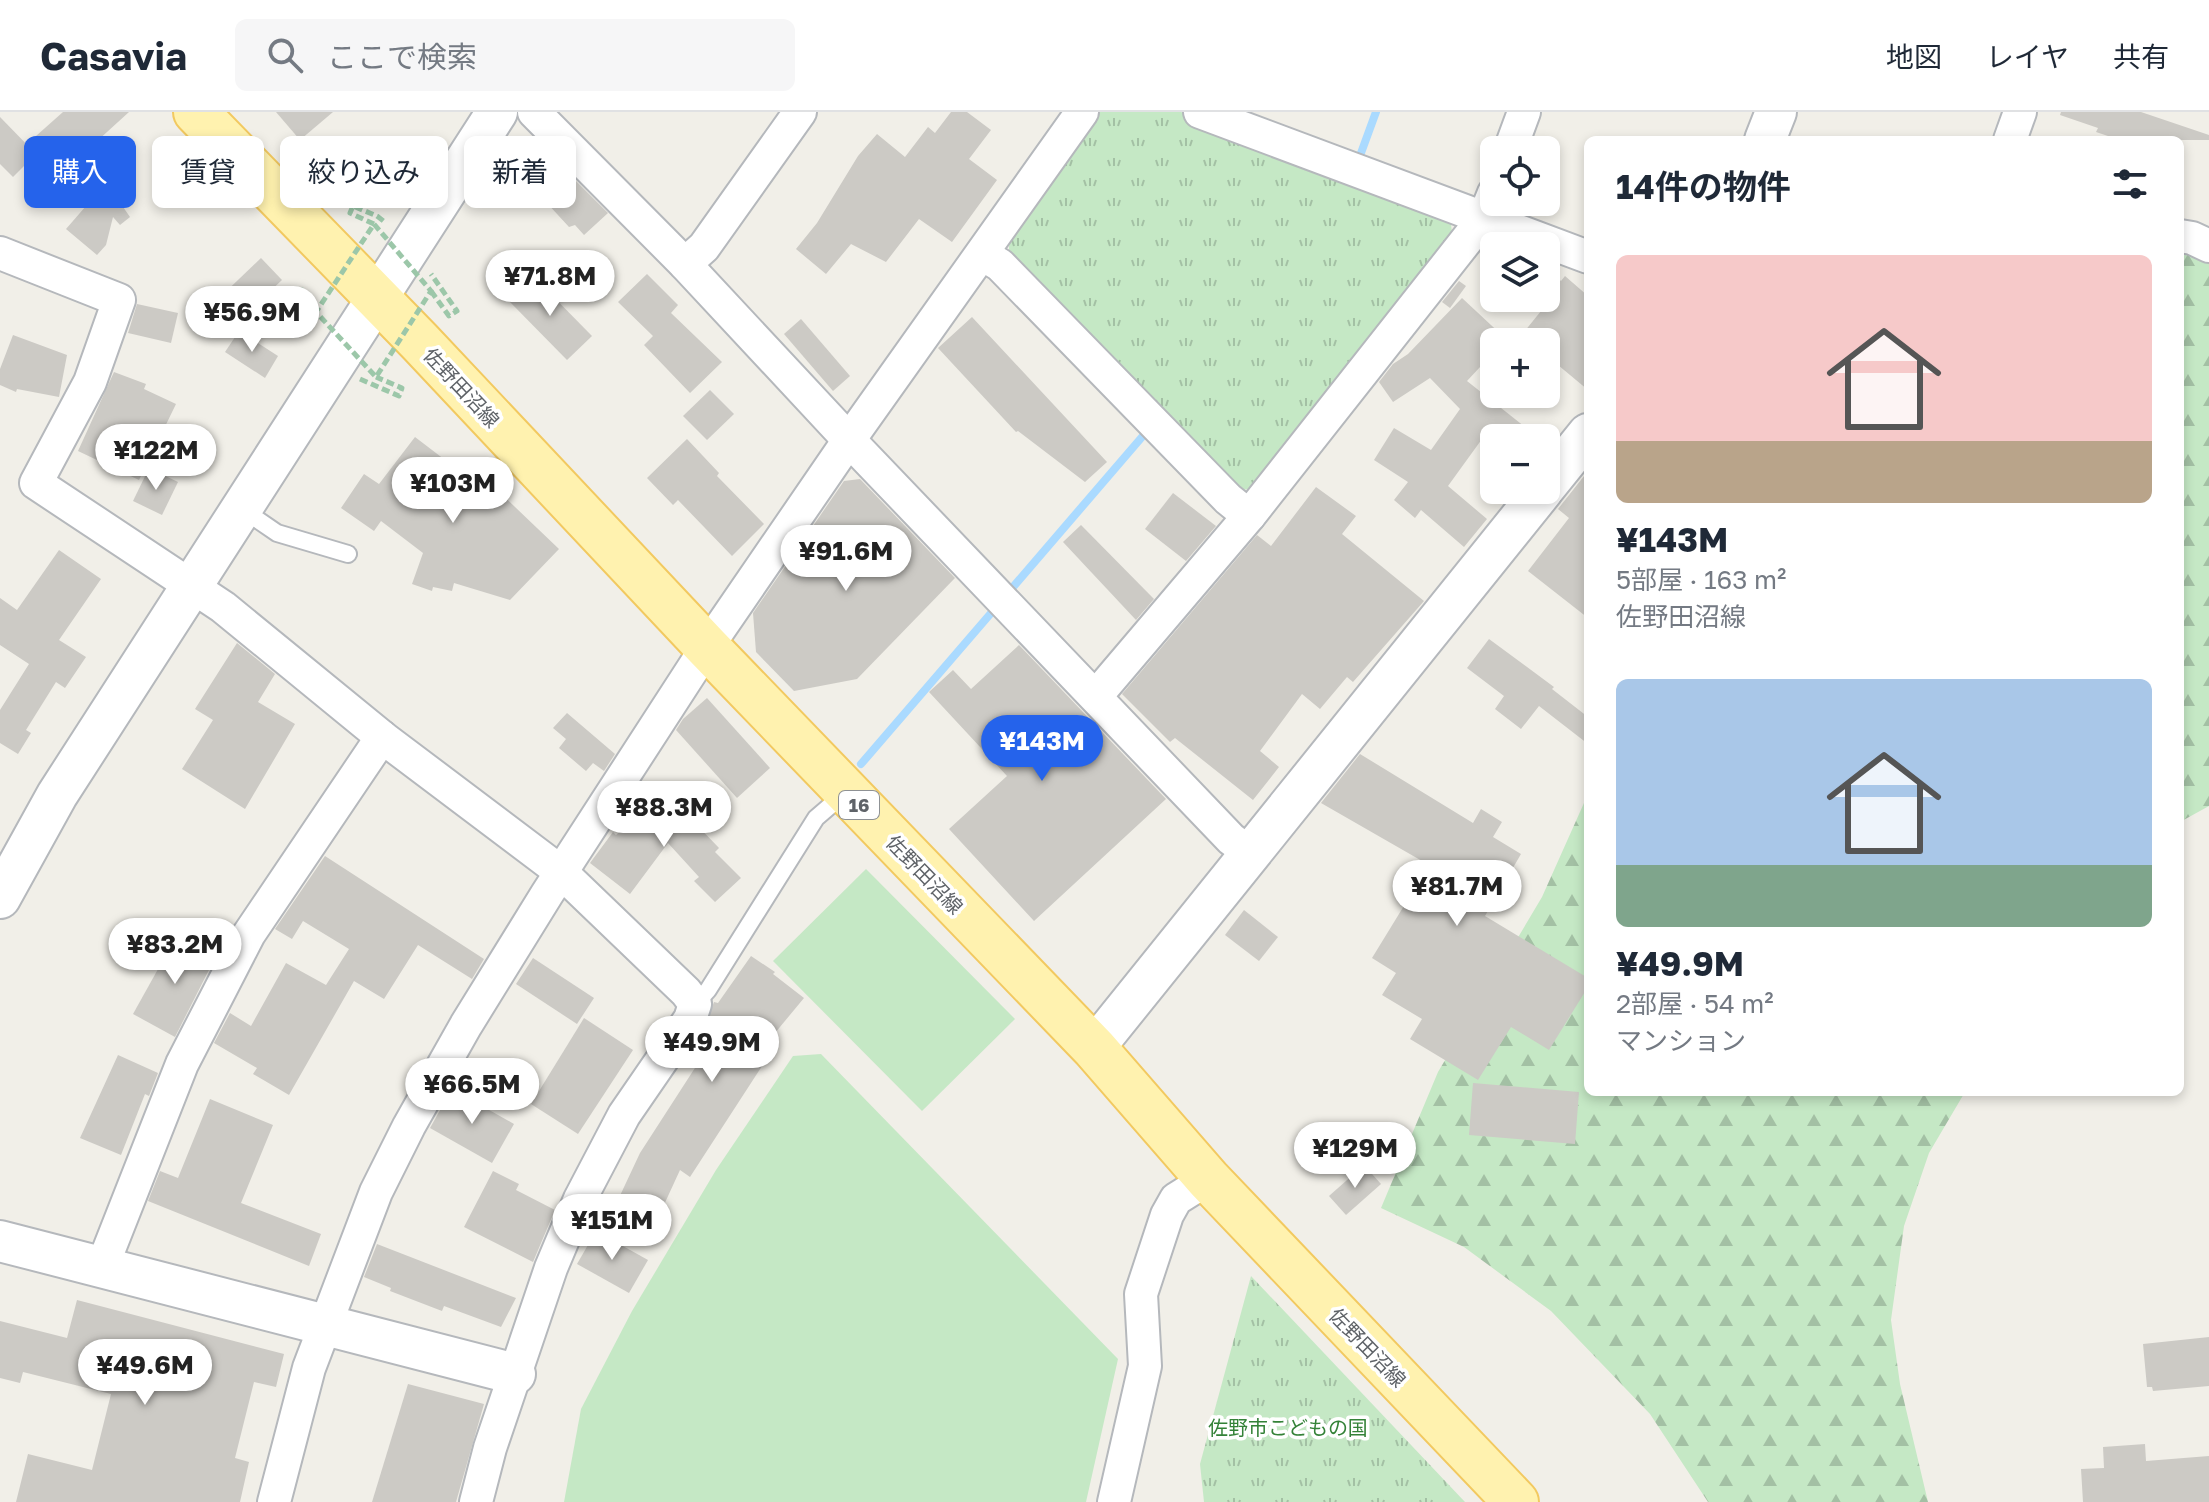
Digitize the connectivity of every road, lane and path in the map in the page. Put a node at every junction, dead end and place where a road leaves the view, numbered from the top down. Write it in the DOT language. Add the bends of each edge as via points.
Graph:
graph roads {
  1 [pos="196,112"];
  2 [pos="497,112"];
  3 [pos="534,112"];
  4 [pos="800,112"];
  5 [pos="1082,112"];
  6 [pos="1200,112"];
  7 [pos="1524,112"];
  8 [pos="1776,112"];
  9 [pos="2020,112"];
  10 [pos="1515,136"];
  11 [pos="1767,136"];
  12 [pos="2011,136"];
  13 [pos="1480,203"];
  14 [pos="1481,216"];
  15 [pos="1508,216"];
  16 [pos="374,224"];
  17 [pos="389,226"];
  18 [pos="2184,237"];
  19 [pos="2209,246"];
  20 [pos="0,253"];
  21 [pos="982,254"];
  22 [pos="1584,255"];
  23 [pos="685,264"];
  24 [pos="431,274"];
  25 [pos="431,291"];
  26 [pos="376,297"];
  27 [pos="316,312"];
  28 [pos="313,320"];
  29 [pos="376,377"];
  30 [pos="359,379"];
  31 [pos="1584,439"];
  32 [pos="849,440"];
  33 [pos="1560,468"];
  34 [pos="1531,504"];
  35 [pos="242,509"];
  36 [pos="1249,516"];
  37 [pos="348,554"];
  38 [pos="192,585"];
  39 [pos="707,647"];
  40 [pos="1096,696"];
  41 [pos="382,737"];
  42 [pos="846,792"];
  43 [pos="1251,854"];
  44 [pos="561,872"];
  45 [pos="0,898"];
  46 [pos="695,1004"];
  47 [pos="1094,1048"];
  48 [pos="1208,1179"];
  49 [pos="0,1241"];
  50 [pos="102,1267"];
  51 [pos="325,1324"];
  52 [pos="515,1374"];
  53 [pos="274,1502"];
  54 [pos="476,1502"];
  55 [pos="1114,1502"];
  56 [pos="1516,1502"];
  1 -- 26 [label="main road, 佐野田沼線 / 16"];
  2 -- 26 [label="street"];
  3 -- 23 [label="street"];
  4 -- 23 [label="street" via="704,247"];
  5 -- 21 [label="street"];
  6 -- 13 [label="street"];
  7 -- 10 [label="street"];
  8 -- 11 [label="street"];
  9 -- 12 [label="street"];
  14 -- 36 [label="street"];
  15 -- 22 [label="street"];
  16 -- 17 [label="path" via="350,213 353,206"];
  16 -- 25 [label="path, bridge"];
  16 -- 27 [label="path, bridge"];
  18 -- 19 [label="street"];
  20 -- 38 [label="street" via="119,300 90,382 36,483"];
  21 -- 32 [label="street"];
  21 -- 36 [label="street" via="1000,265"];
  23 -- 32 [label="street"];
  24 -- 25 [label="path" via="457,311 449,316"];
  25 -- 29 [label="path, bridge"];
  26 -- 35 [label="street"];
  26 -- 39 [label="main road, 佐野田沼線 / 16"];
  27 -- 28 [label="path" via="302,290 297,293"];
  27 -- 29 [label="path, bridge"];
  29 -- 30 [label="path" via="402,388 399,396"];
  31 -- 33 [label="street"];
  32 -- 39 [label="street"];
  32 -- 40 [label="street"];
  34 -- 43 [label="street"];
  35 -- 37 [label="lane" via="277,533"];
  35 -- 38 [label="street"];
  36 -- 40 [label="street"];
  38 -- 41 [label="street"];
  38 -- 45 [label="street" via="57,795"];
  39 -- 42 [label="main road, 佐野田沼線 / 16"];
  39 -- 44 [label="street"];
  40 -- 43 [label="street"];
  41 -- 44 [label="street"];
  41 -- 50 [label="street" via="249,934 182,1064"];
  42 -- 46 [label="lane" via="816,818"];
  42 -- 47 [label="main road, 佐野田沼線 / 16"];
  43 -- 47 [label="street"];
  44 -- 46 [label="street"];
  44 -- 51 [label="street" via="409,1126 376,1192"];
  46 -- 52 [label="street" via="624,1115 580,1199"];
  47 -- 48 [label="main road, 佐野田沼線 / 16"];
  48 -- 55 [label="street" via="1176,1199 1141,1294 1145,1366"];
  48 -- 56 [label="main road, 佐野田沼線 / 16"];
  49 -- 50 [label="street"];
  50 -- 51 [label="street"];
  51 -- 52 [label="street"];
  51 -- 53 [label="street"];
  52 -- 54 [label="street"];
}
